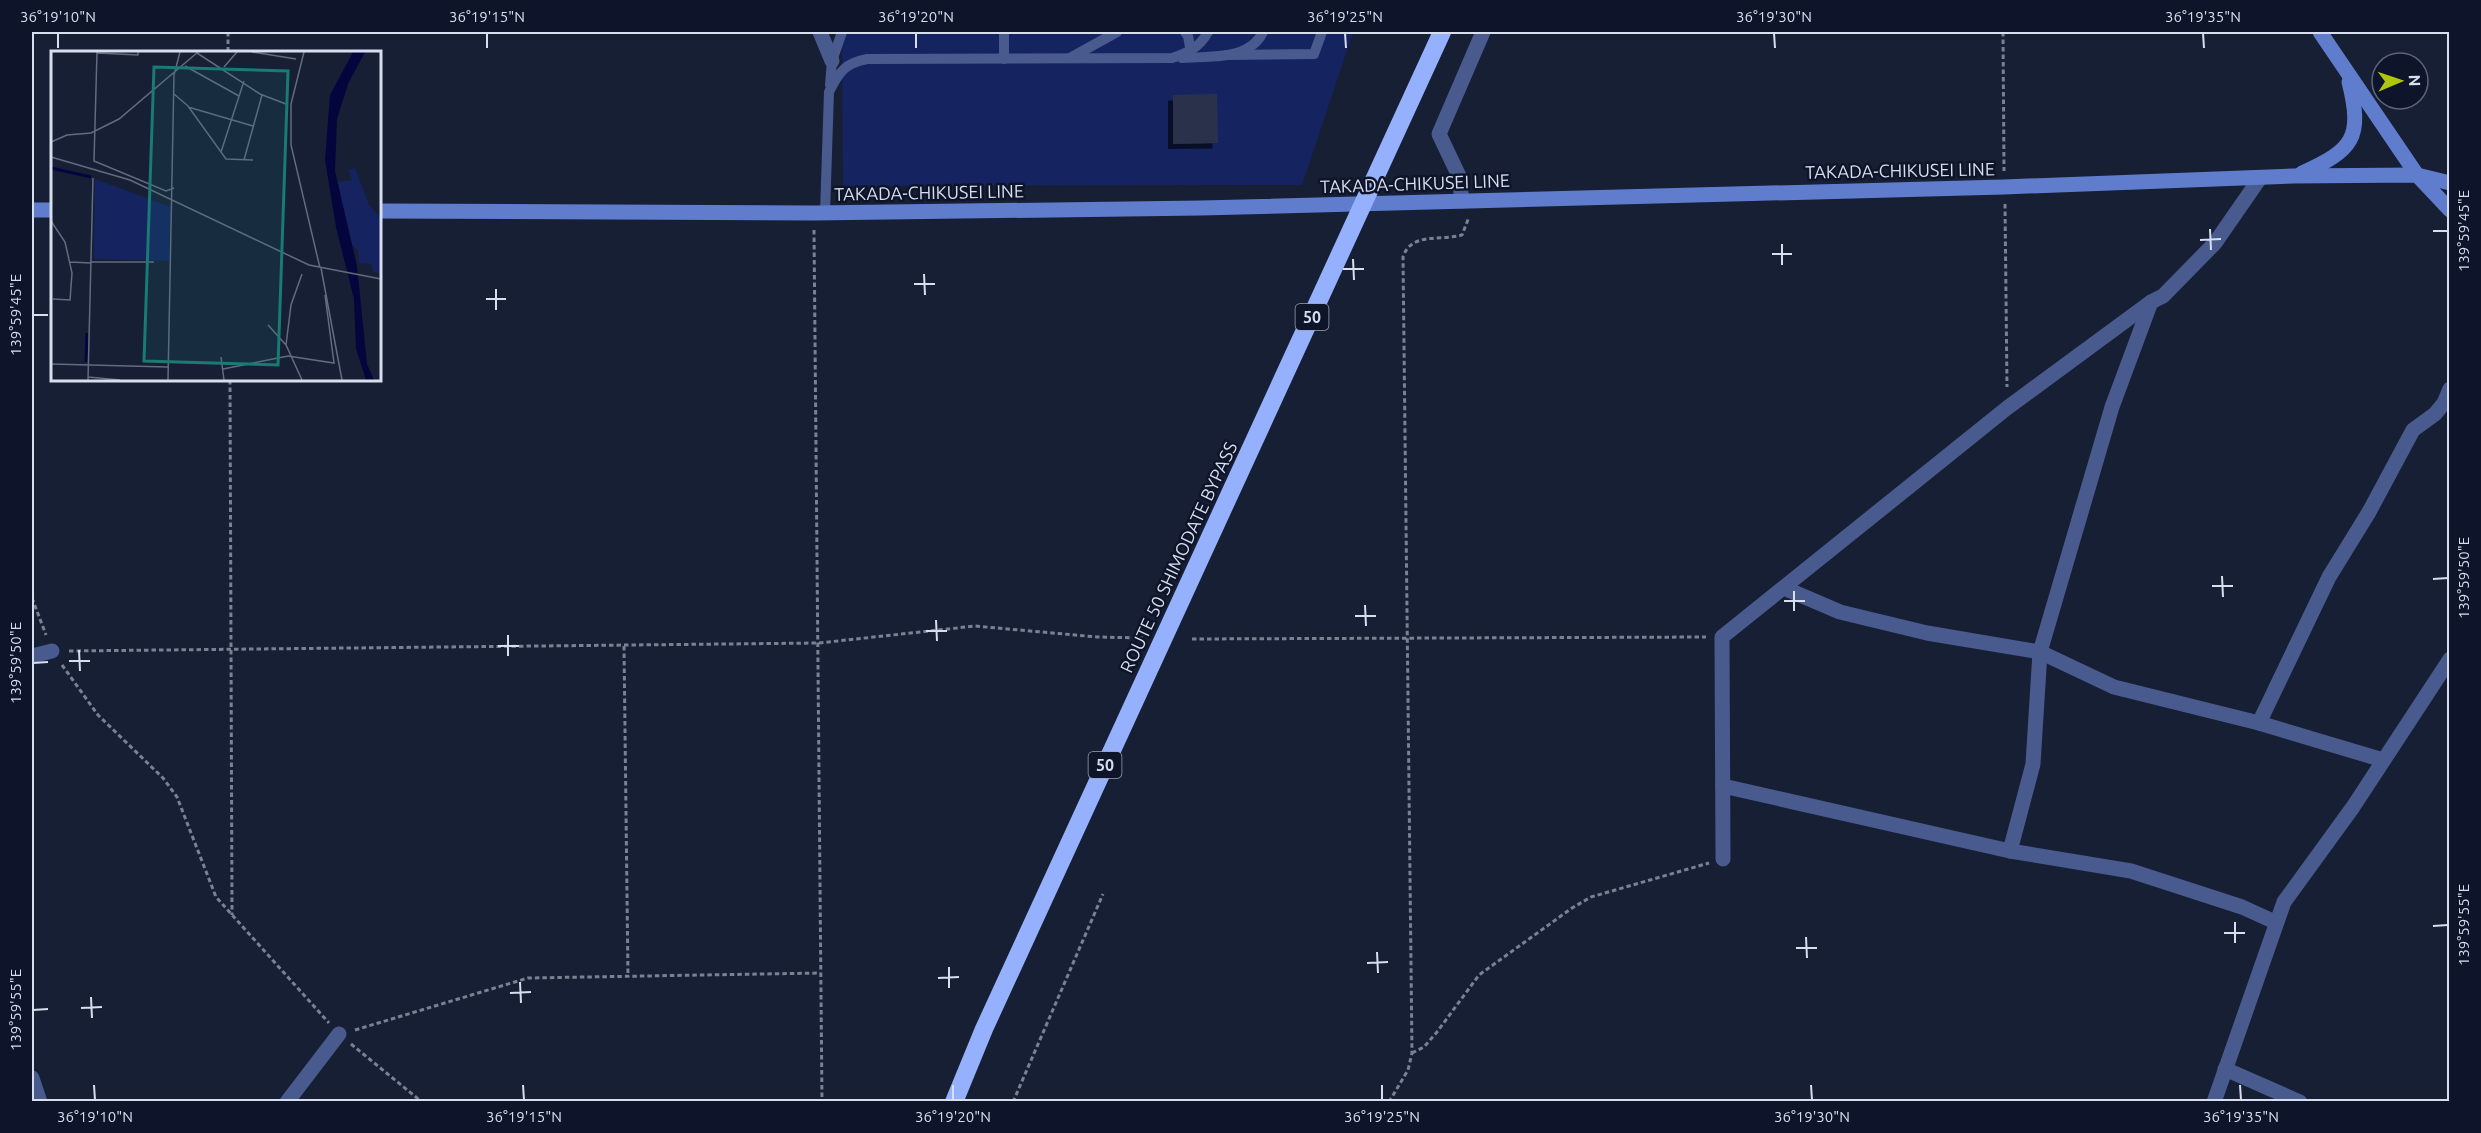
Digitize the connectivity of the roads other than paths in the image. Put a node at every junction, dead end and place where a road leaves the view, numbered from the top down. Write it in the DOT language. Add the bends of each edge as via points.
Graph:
graph roads {
  1 [pos="820,32"];
  2 [pos="842,32"];
  3 [pos="1004,32"];
  4 [pos="1117,32"];
  5 [pos="1185,32"];
  6 [pos="1208,32"];
  7 [pos="1263,32"];
  8 [pos="1322,32"];
  9 [pos="1442,32"];
  10 [pos="1483,32"];
  11 [pos="2320,32"];
  12 [pos="1191,52"];
  13 [pos="1226,55"];
  14 [pos="1172,58"];
  15 [pos="1004,59"];
  16 [pos="1069,59"];
  17 [pos="832,61"];
  18 [pos="2346,70"];
  19 [pos="829,92"];
  20 [pos="2417,175"];
  21 [pos="2294,176"];
  22 [pos="2260,178"];
  23 [pos="2450,183"];
  24 [pos="1466,201"];
  25 [pos="1364,203"];
  26 [pos="32,210"];
  27 [pos="51,210"];
  28 [pos="2450,210"];
  29 [pos="381,212"];
  30 [pos="820,213"];
  31 [pos="2151,302"];
  32 [pos="2450,389"];
  33 [pos="1784,588"];
  34 [pos="52,651"];
  35 [pos="2040,652"];
  36 [pos="32,656"];
  37 [pos="2450,659"];
  38 [pos="2259,723"];
  39 [pos="2383,760"];
  40 [pos="1723,786"];
  41 [pos="2010,851"];
  42 [pos="1723,859"];
  43 [pos="2275,922"];
  44 [pos="339,1034"];
  45 [pos="2225,1069"];
  46 [pos="32,1078"];
  47 [pos="40,1101"];
  48 [pos="287,1101"];
  49 [pos="954,1101"];
  50 [pos="2214,1101"];
  51 [pos="2300,1101"];
  1 -- 17 [label="street"];
  2 -- 17 [label="lane"];
  3 -- 15 [label="lane"];
  4 -- 16 [label="lane"];
  5 -- 12 [label="lane"];
  6 -- 12 [label="lane"];
  7 -- 13 [label="lane" via="1251,46"];
  8 -- 13 [label="lane" via="1314,54"];
  9 -- 25 [label="highway, ROUTE 50 SHIMODATE BYPASS / 50"];
  10 -- 24 [label="street" via="1439,134"];
  11 -- 18 [label="main road"];
  12 -- 14 [label="lane"];
  13 -- 14 [label="lane"];
  14 -- 16 [label="lane"];
  15 -- 16 [label="lane"];
  15 -- 19 [label="lane" via="867,59 852,62 838,74"];
  17 -- 19 [label="lane"];
  18 -- 20 [label="main road"];
  18 -- 21 [label="main road" via="2355,115 2351,139 2338,155"];
  19 -- 30 [label="lane"];
  20 -- 21 [label="main road, TAKADA-CHIKUSEI LINE"];
  20 -- 23 [label="main road, TAKADA-CHIKUSEI LINE"];
  20 -- 28 [label="main road"];
  21 -- 22 [label="main road, TAKADA-CHIKUSEI LINE"];
  22 -- 24 [label="main road, TAKADA-CHIKUSEI LINE"];
  22 -- 31 [label="street" via="2215,243 2163,296"];
  24 -- 25 [label="main road, TAKADA-CHIKUSEI LINE"];
  25 -- 30 [label="main road, TAKADA-CHIKUSEI LINE"];
  25 -- 49 [label="highway, ROUTE 50 SHIMODATE BYPASS / 50" via="988,1018"];
  26 -- 27 [label="main road"];
  29 -- 30 [label="main road, TAKADA-CHIKUSEI LINE"];
  31 -- 33 [label="street" via="2007,408"];
  31 -- 35 [label="street" via="2112,407"];
  32 -- 38 [label="street" via="2435,414 2413,430 2330,577"];
  33 -- 35 [label="street" via="1840,612 1927,633"];
  33 -- 40 [label="street" via="1722,637"];
  34 -- 36 [label="street"];
  35 -- 38 [label="street" via="2114,687"];
  35 -- 41 [label="street" via="2033,764"];
  37 -- 39 [label="street"];
  38 -- 39 [label="street"];
  39 -- 43 [label="street" via="2284,902"];
  40 -- 41 [label="street"];
  40 -- 42 [label="street"];
  41 -- 43 [label="street" via="2140,873"];
  43 -- 45 [label="street"];
  44 -- 48 [label="street"];
  45 -- 50 [label="street"];
  45 -- 51 [label="street"];
  46 -- 47 [label="street"];
}
